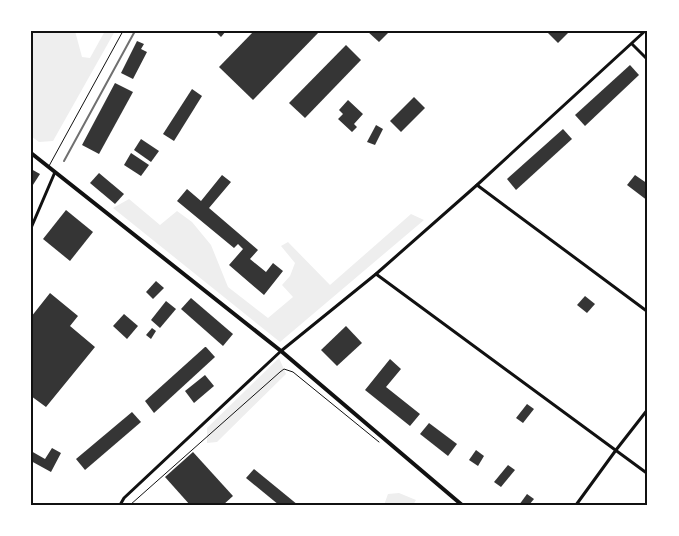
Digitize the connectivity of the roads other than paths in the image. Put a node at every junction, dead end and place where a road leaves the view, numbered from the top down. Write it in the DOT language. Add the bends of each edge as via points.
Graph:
graph roads {
  1 [pos="124,31"];
  2 [pos="645,31"];
  3 [pos="632,44"];
  4 [pos="648,60"];
  5 [pos="31,152"];
  6 [pos="49,167"];
  7 [pos="55,172"];
  8 [pos="477,185"];
  9 [pos="31,228"];
  10 [pos="376,274"];
  11 [pos="648,312"];
  12 [pos="282,351"];
  13 [pos="648,409"];
  14 [pos="616,450"];
  15 [pos="648,474"];
  16 [pos="120,505"];
  17 [pos="462,505"];
  18 [pos="576,505"];
  1 -- 6 [label="lane"];
  2 -- 3 [label="street"];
  3 -- 4 [label="street"];
  3 -- 8 [label="street"];
  5 -- 6 [label="street"];
  6 -- 7 [label="street"];
  7 -- 9 [label="street"];
  7 -- 12 [label="street"];
  8 -- 10 [label="street"];
  8 -- 11 [label="street"];
  10 -- 12 [label="street"];
  10 -- 14 [label="street"];
  12 -- 16 [label="street"];
  12 -- 17 [label="street"];
  13 -- 14 [label="street"];
  14 -- 15 [label="street"];
  14 -- 18 [label="street"];
}
